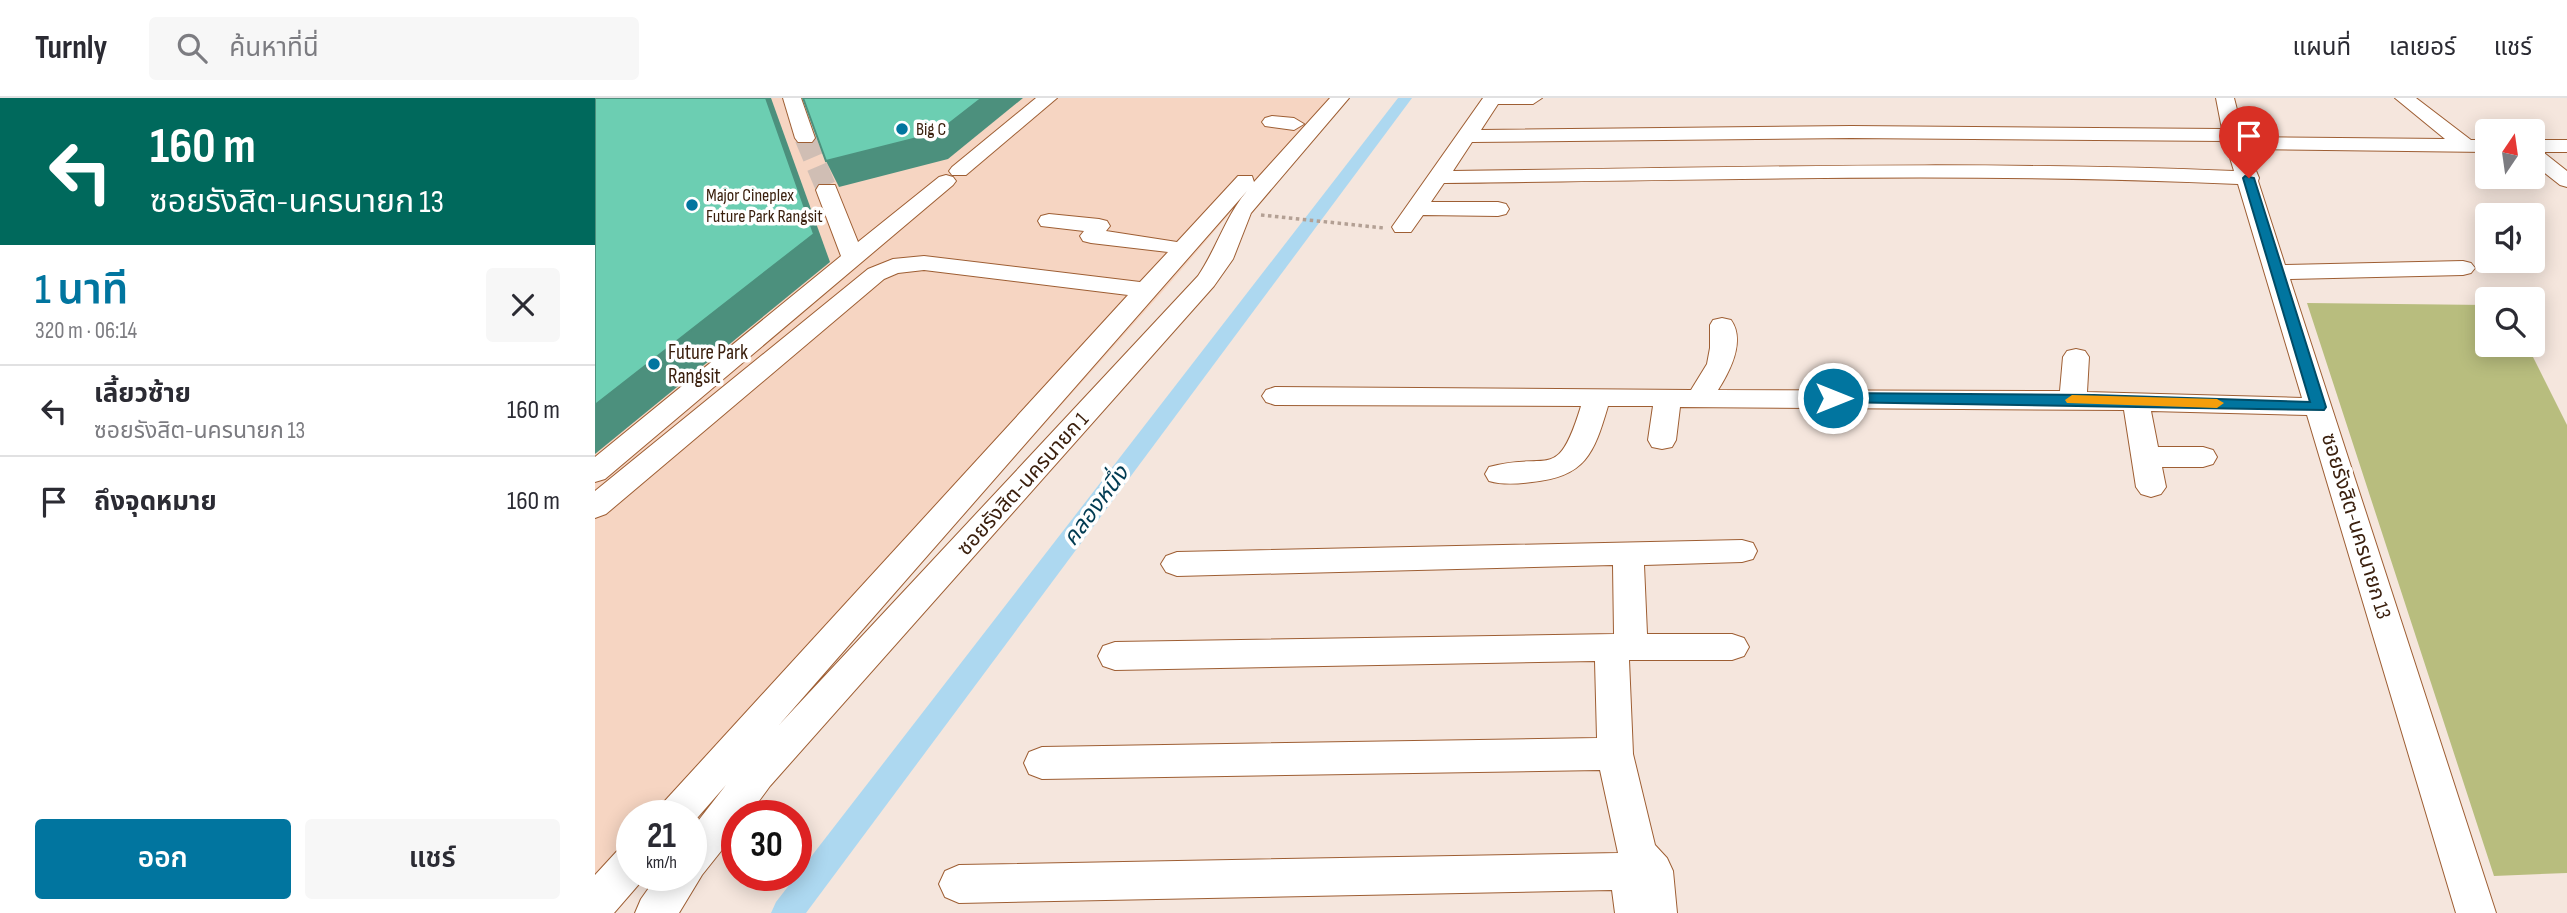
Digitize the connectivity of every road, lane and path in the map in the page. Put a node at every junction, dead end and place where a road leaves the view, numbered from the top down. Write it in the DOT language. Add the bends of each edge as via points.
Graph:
graph roads {
  1 [pos="792,98"];
  2 [pos="1048,98"];
  3 [pos="1317,98"];
  4 [pos="1340,98"];
  5 [pos="1533,98"];
  6 [pos="2225,98"];
  7 [pos="2404,98"];
  8 [pos="1493,99"];
  9 [pos="1272,122"];
  10 [pos="1294,124"];
  11 [pos="1939,132"];
  12 [pos="1467,136"];
  13 [pos="805,138"];
  14 [pos="2235,139"];
  15 [pos="2475,145"];
  16 [pos="2475,146"];
  17 [pos="2545,146"];
  18 [pos="2567,146"];
  19 [pos="2545,163"];
  20 [pos="1952,165"];
  21 [pos="1437,177"];
  22 [pos="2249,178"];
  23 [pos="2567,181"];
  24 [pos="827,190"];
  25 [pos="1416,208"];
  26 [pos="1498,208"];
  27 [pos="1257,214"];
  28 [pos="1049,221"];
  29 [pos="842,228"];
  30 [pos="1393,228"];
  31 [pos="888,229"];
  32 [pos="1168,245"];
  33 [pos="853,257"];
  34 [pos="2463,268"];
  35 [pos="2277,272"];
  36 [pos="1149,290"];
  37 [pos="1722,325"];
  38 [pos="2076,357"];
  39 [pos="1275,396"];
  40 [pos="1597,396"];
  41 [pos="1668,397"];
  42 [pos="1700,397"];
  43 [pos="2073,400"];
  44 [pos="2136,401"];
  45 [pos="2319,407"];
  46 [pos="1662,440"];
  47 [pos="2148,457"];
  48 [pos="2203,457"];
  49 [pos="595,472"];
  50 [pos="1499,474"];
  51 [pos="2151,487"];
  52 [pos="595,507"];
  53 [pos="1742,551"];
  54 [pos="1628,553"];
  55 [pos="1177,564"];
  56 [pos="1622,647"];
  57 [pos="1732,647"];
  58 [pos="1115,656"];
  59 [pos="1615,754"];
  60 [pos="1042,763"];
  61 [pos="689,800"];
  62 [pos="707,840"];
  63 [pos="1640,866"];
  64 [pos="616,881"];
  65 [pos="959,884"];
  66 [pos="671,891"];
  67 [pos="595,904"];
  68 [pos="655,913"];
  69 [pos="1635,913"];
  70 [pos="1657,913"];
  71 [pos="2476,913"];
  1 -- 13 [label="street"];
  2 -- 31 [label="street"];
  3 -- 10 [label="street"];
  4 -- 62 [label="street, ซอยรังสิต-นครนายก 1" via="1241,212 1206,281 757,774"];
  5 -- 8 [label="street"];
  6 -- 14 [label="street, ซอยรังสิต-นครนายก 13"];
  7 -- 15 [label="street"];
  8 -- 12 [label="street"];
  9 -- 10 [label="street"];
  10 -- 36 [label="street"];
  11 -- 12 [label="street"];
  11 -- 14 [label="street"];
  11 -- 20 [label="street"];
  12 -- 21 [label="street"];
  14 -- 16 [label="street"];
  14 -- 22 [label="street, ซอยรังสิต-นครนายก 13"];
  17 -- 18 [label="street"];
  19 -- 23 [label="street"];
  21 -- 22 [label="street" via="1953,171"];
  21 -- 25 [label="street"];
  22 -- 35 [label="street, ซอยรังสิต-นครนายก 13"];
  24 -- 29 [label="street"];
  25 -- 26 [label="street"];
  25 -- 30 [label="street"];
  27 -- 30 [label="path"];
  28 -- 32 [label="street"];
  29 -- 31 [label="street"];
  29 -- 33 [label="street"];
  31 -- 33 [label="street"];
  33 -- 49 [label="street"];
  34 -- 35 [label="street"];
  35 -- 45 [label="street, ซอยรังสิต-นครนายก 13"];
  36 -- 52 [label="street" via="924,263 893,266 876,274"];
  36 -- 61 [label="street"];
  37 -- 42 [label="street" via="1725,351"];
  38 -- 43 [label="street"];
  39 -- 40 [label="street"];
  40 -- 41 [label="street"];
  40 -- 50 [label="street" via="1582,449 1571,462 1535,474"];
  41 -- 42 [label="street"];
  41 -- 46 [label="street"];
  42 -- 43 [label="street"];
  43 -- 44 [label="street"];
  44 -- 45 [label="street"];
  44 -- 47 [label="street"];
  45 -- 71 [label="street, ซอยรังสิต-นครนายก 13"];
  47 -- 48 [label="street"];
  47 -- 51 [label="street"];
  53 -- 54 [label="street"];
  54 -- 55 [label="street"];
  54 -- 56 [label="street"];
  56 -- 57 [label="street"];
  56 -- 58 [label="street"];
  56 -- 59 [label="street"];
  59 -- 60 [label="street"];
  59 -- 63 [label="street"];
  63 -- 65 [label="street"];
  63 -- 69 [label="street"];
  63 -- 70 [label="street"];
  64 -- 67 [label="street"];
  66 -- 68 [label="street"];
}
